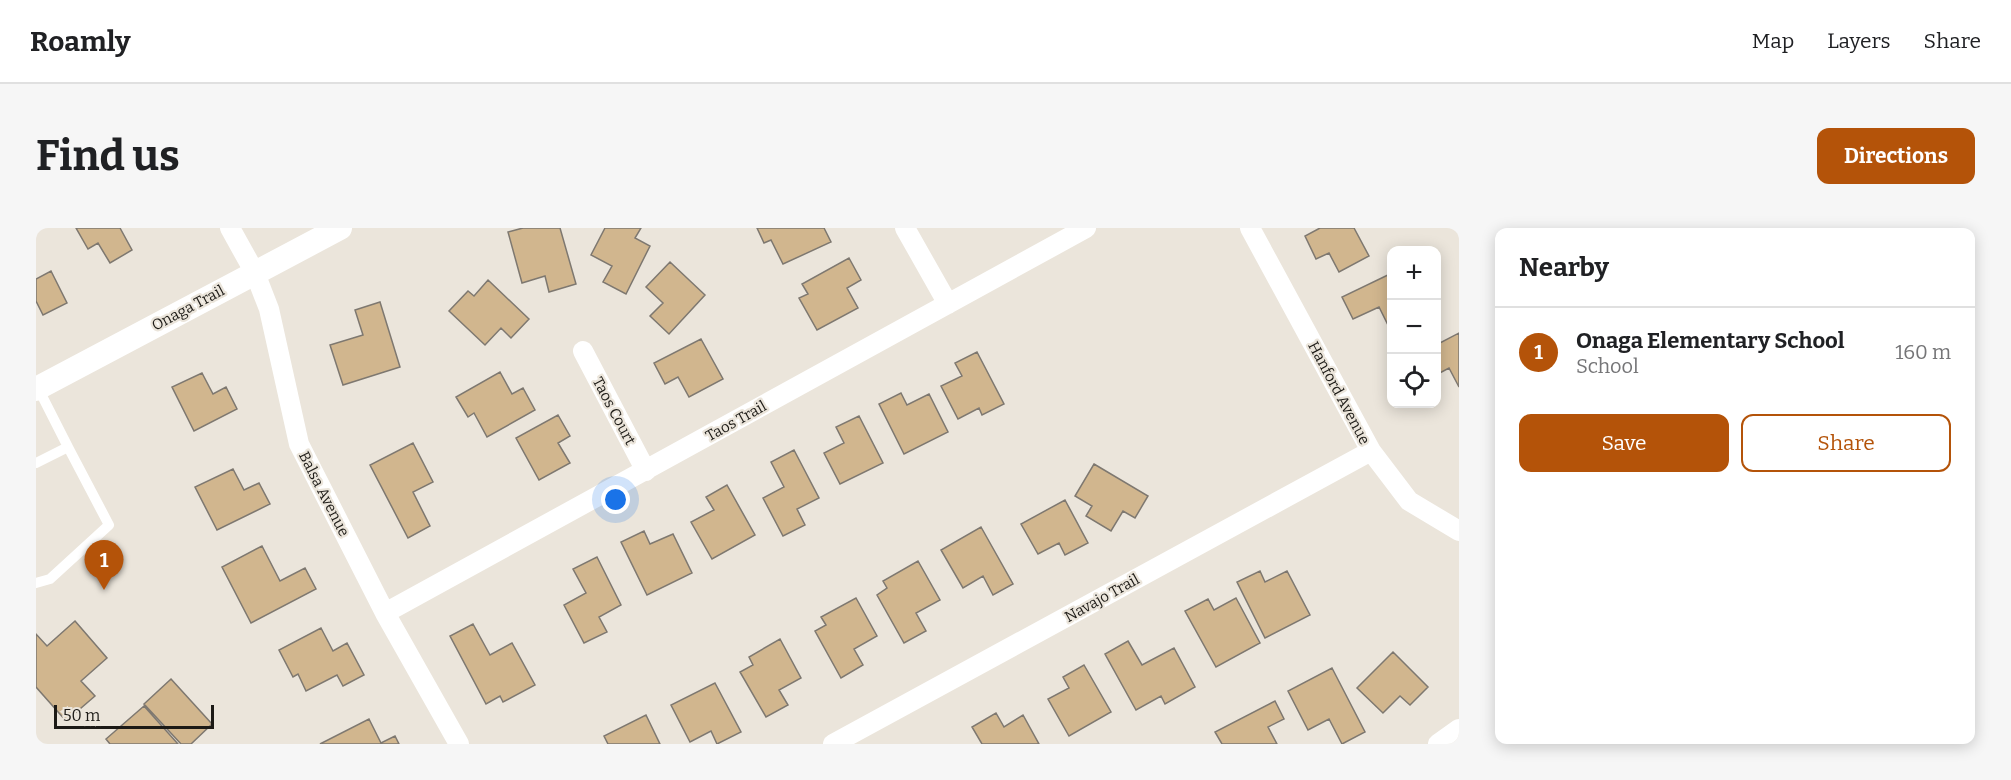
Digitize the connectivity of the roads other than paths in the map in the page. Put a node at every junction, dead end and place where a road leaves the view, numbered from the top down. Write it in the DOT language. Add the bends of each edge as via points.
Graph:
graph roads {
  1 [pos="230,228"];
  2 [pos="340,228"];
  3 [pos="905,228"];
  4 [pos="1086,228"];
  5 [pos="1250,228"];
  6 [pos="255,273"];
  7 [pos="948,304"];
  8 [pos="583,351"];
  9 [pos="37,388"];
  10 [pos="68,447"];
  11 [pos="1371,451"];
  12 [pos="36,463"];
  13 [pos="646,471"];
  14 [pos="1459,531"];
  15 [pos="36,583"];
  16 [pos="385,613"];
  17 [pos="1459,729"];
  18 [pos="459,744"];
  19 [pos="833,744"];
  20 [pos="1438,744"];
  1 -- 6 [label="street, Balsa Avenue"];
  2 -- 6 [label="street, Onaga Trail"];
  3 -- 7 [label="street"];
  4 -- 7 [label="street, Taos Trail"];
  5 -- 11 [label="street, Hanford Avenue"];
  6 -- 9 [label="street, Onaga Trail"];
  6 -- 16 [label="street, Balsa Avenue" via="269,309 299,444"];
  7 -- 13 [label="street, Taos Trail"];
  8 -- 13 [label="street, Taos Court"];
  9 -- 10 [label="lane"];
  10 -- 12 [label="lane"];
  10 -- 15 [label="lane" via="109,525 50,579"];
  11 -- 14 [label="street, Hanford Avenue" via="1409,501"];
  11 -- 19 [label="street, Navajo Trail"];
  13 -- 16 [label="street, Taos Trail"];
  16 -- 18 [label="street, Balsa Avenue"];
  17 -- 20 [label="street"];
}
